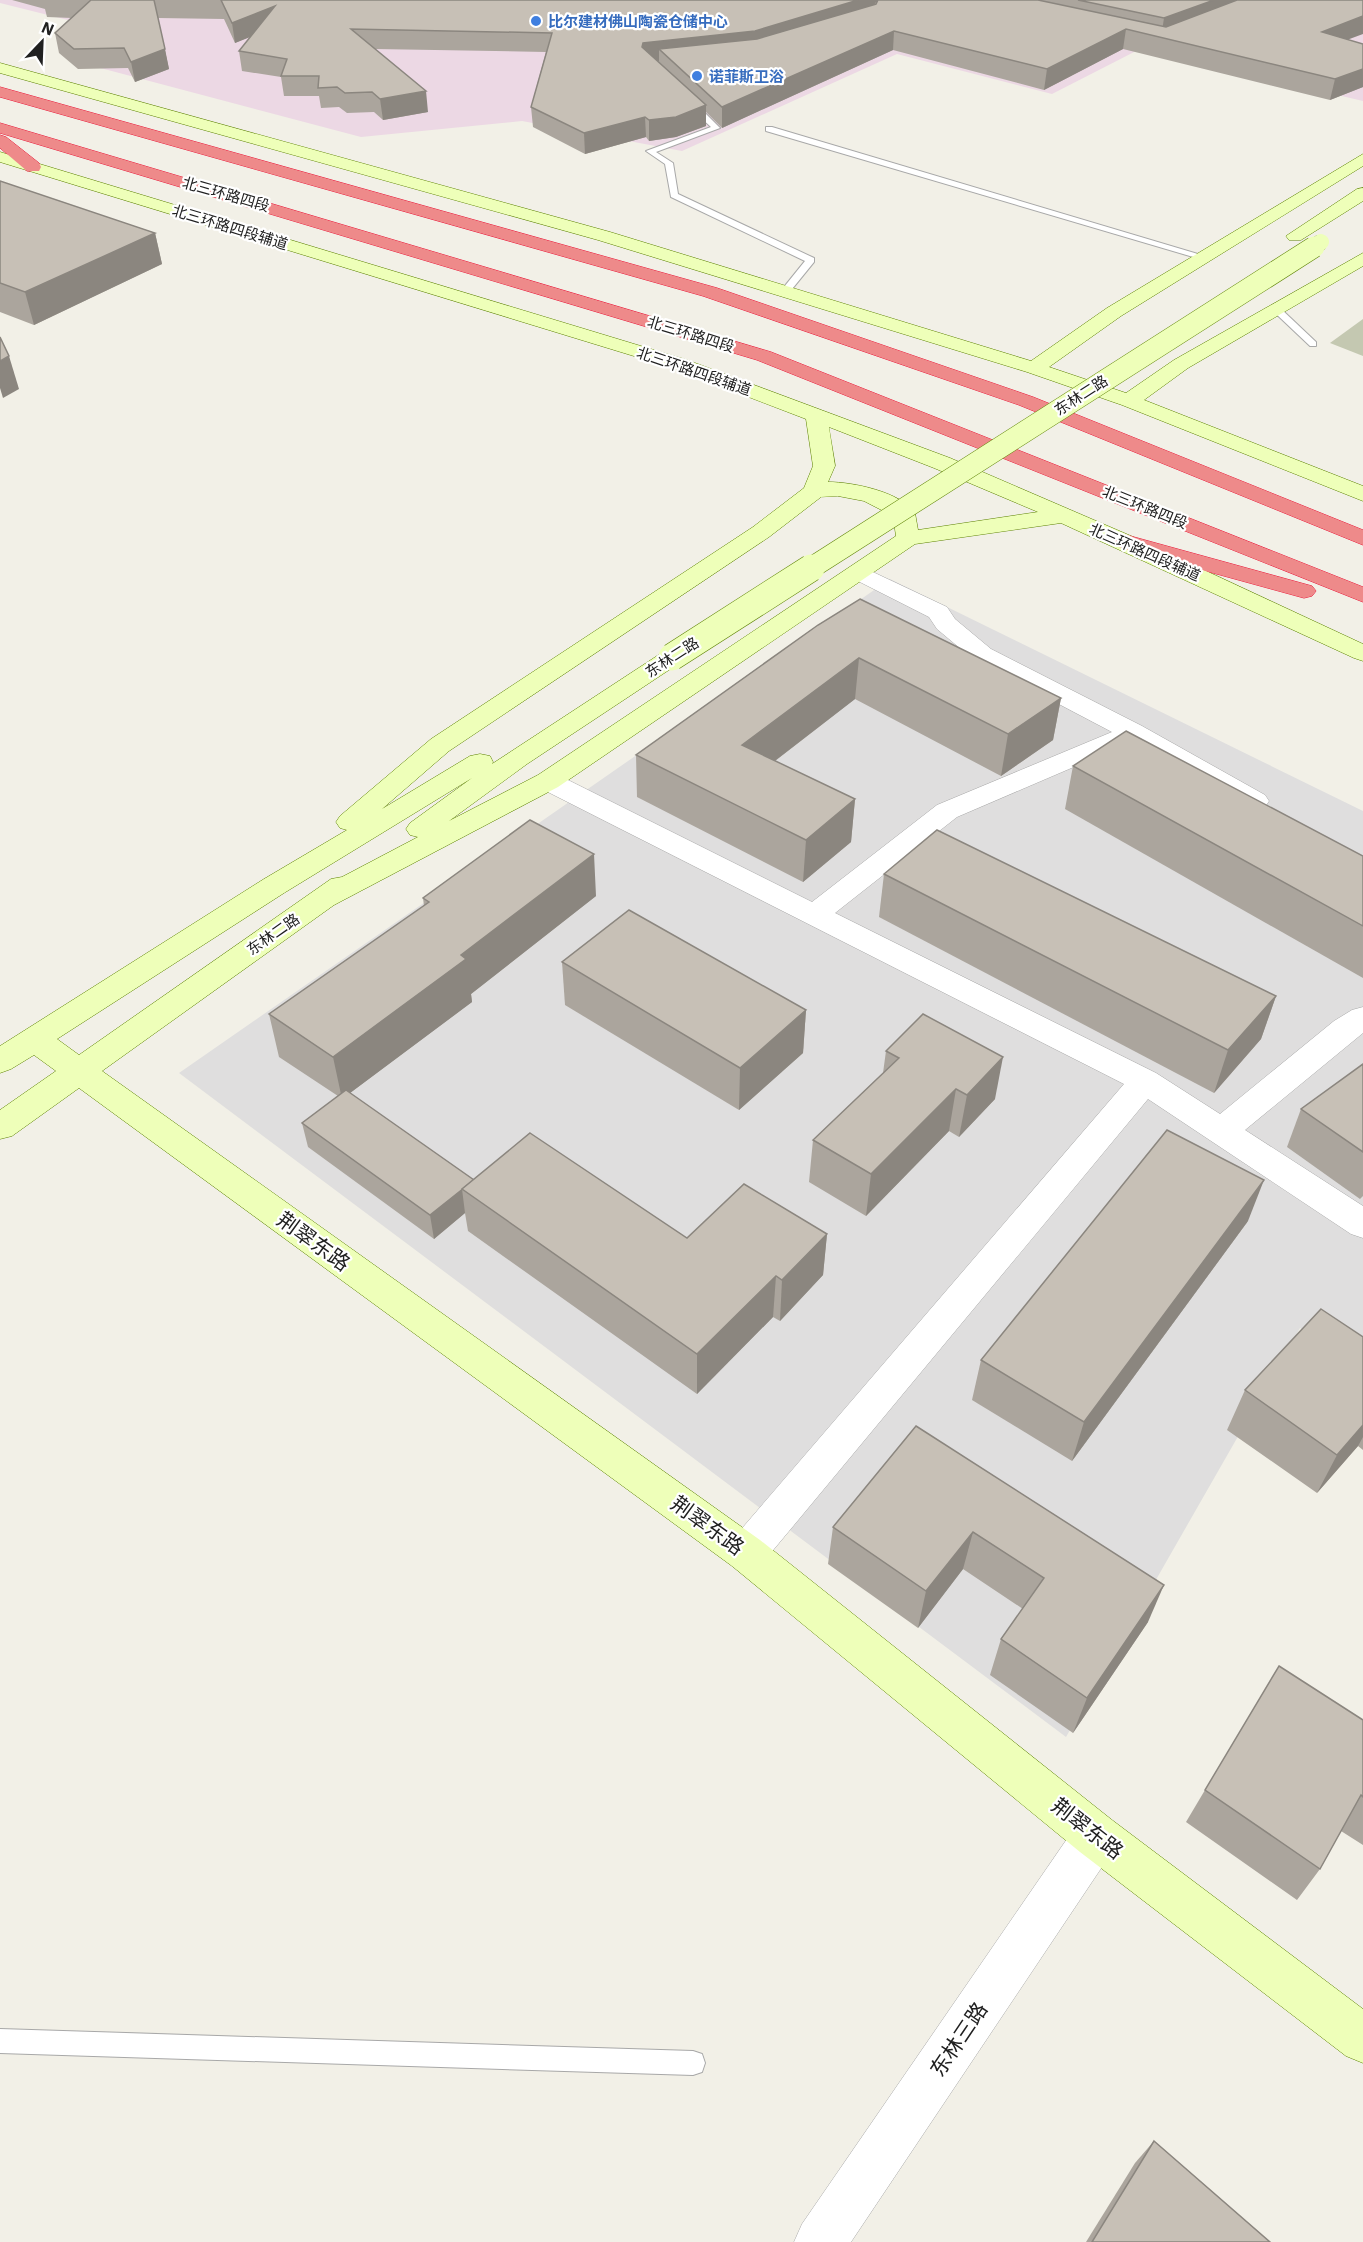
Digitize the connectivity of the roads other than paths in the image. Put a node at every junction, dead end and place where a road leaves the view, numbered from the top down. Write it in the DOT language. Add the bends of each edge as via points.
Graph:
graph roads {
  1 [pos="0,68"];
  2 [pos="0,91"];
  3 [pos="682,96"];
  4 [pos="0,128"];
  5 [pos="769,129"];
  6 [pos="0,140"];
  7 [pos="0,157"];
  8 [pos="1363,159"];
  9 [pos="33,167"];
  10 [pos="1363,193"];
  11 [pos="1329,237"];
  12 [pos="1203,257"];
  13 [pos="1363,258"];
  14 [pos="1246,266"];
  15 [pos="785,292"];
  16 [pos="1276,309"];
  17 [pos="1313,344"];
  18 [pos="1086,365"];
  19 [pos="1034,368"];
  20 [pos="1129,401"];
  21 [pos="816,415"];
  22 [pos="916,476"];
  23 [pos="896,490"];
  24 [pos="814,491"];
  25 [pos="1363,494"];
  26 [pos="1061,516"];
  27 [pos="908,537"];
  28 [pos="1363,538"];
  29 [pos="1123,541"];
  30 [pos="858,572"];
  31 [pos="1363,595"];
  32 [pos="1363,607"];
  33 [pos="664,652"];
  34 [pos="1363,653"];
  35 [pos="1133,732"];
  36 [pos="548,781"];
  37 [pos="1279,814"];
  38 [pos="274,886"];
  39 [pos="324,898"];
  40 [pos="814,915"];
  41 [pos="1363,1018"];
  42 [pos="33,1038"];
  43 [pos="0,1061"];
  44 [pos="79,1072"];
  45 [pos="1145,1081"];
  46 [pos="0,1128"];
  47 [pos="1222,1131"];
  48 [pos="1363,1224"];
  49 [pos="747,1552"];
  50 [pos="1096,1836"];
  51 [pos="1363,2039"];
  52 [pos="0,2041"];
  53 [pos="693,2062"];
  54 [pos="820,2242"];
  1 -- 15 [label="main road" via="604,236"];
  2 -- 28 [label="highway" via="710,292 1026,401"];
  3 -- 15 [label="lane" via="716,128 650,151 669,163 674,195 811,260"];
  4 -- 31 [label="highway, 北三环路四段" via="764,356"];
  5 -- 12 [label="lane"];
  6 -- 9 [label="highway"];
  7 -- 9 [label="main road, 北三环路四段辅道"];
  8 -- 12 [label="main road"];
  9 -- 21 [label="main road, 北三环路四段辅道" via="681,364"];
  10 -- 14 [label="main road"];
  11 -- 33 [label="main road, 东林二路, bridge"];
  12 -- 19 [label="main road"];
  13 -- 16 [label="main road"];
  15 -- 19 [label="main road"];
  16 -- 17 [label="lane"];
  16 -- 20 [label="main road" via="1181,364"];
  18 -- 22 [label="main road, 东林二路"];
  19 -- 20 [label="main road"];
  20 -- 25 [label="main road"];
  21 -- 24 [label="main road" via="824,466"];
  21 -- 26 [label="main road, 北三环路四段辅道" via="942,463"];
  23 -- 33 [label="main road, 东林二路"];
  24 -- 27 [label="main road" via="846,489 889,503 904,513"];
  24 -- 38 [label="main road" via="761,532 440,745"];
  26 -- 27 [label="main road"];
  26 -- 29 [label="main road, 北三环路四段辅道"];
  27 -- 30 [label="main road"];
  29 -- 32 [label="highway"];
  29 -- 34 [label="main road, 北三环路四段辅道"];
  30 -- 35 [label="street" via="938,612 946,624 982,654"];
  30 -- 36 [label="main road"];
  33 -- 38 [label="main road, 东林二路"];
  33 -- 39 [label="main road, 东林二路"];
  35 -- 37 [label="street"];
  35 -- 40 [label="street" via="947,811"];
  36 -- 39 [label="main road"];
  36 -- 40 [label="street"];
  38 -- 42 [label="main road, 东林二路"];
  39 -- 44 [label="main road, 东林二路"];
  40 -- 45 [label="street"];
  41 -- 47 [label="street"];
  42 -- 43 [label="main road, 东林二路"];
  42 -- 44 [label="main road, 荆翠东路"];
  44 -- 46 [label="main road, 东林二路"];
  44 -- 49 [label="main road, 荆翠东路"];
  45 -- 47 [label="street"];
  45 -- 49 [label="street"];
  47 -- 48 [label="street"];
  49 -- 50 [label="main road, 荆翠东路"];
  50 -- 51 [label="main road, 荆翠东路"];
  50 -- 54 [label="street, 东林三路"];
  52 -- 53 [label="lane"];
}
